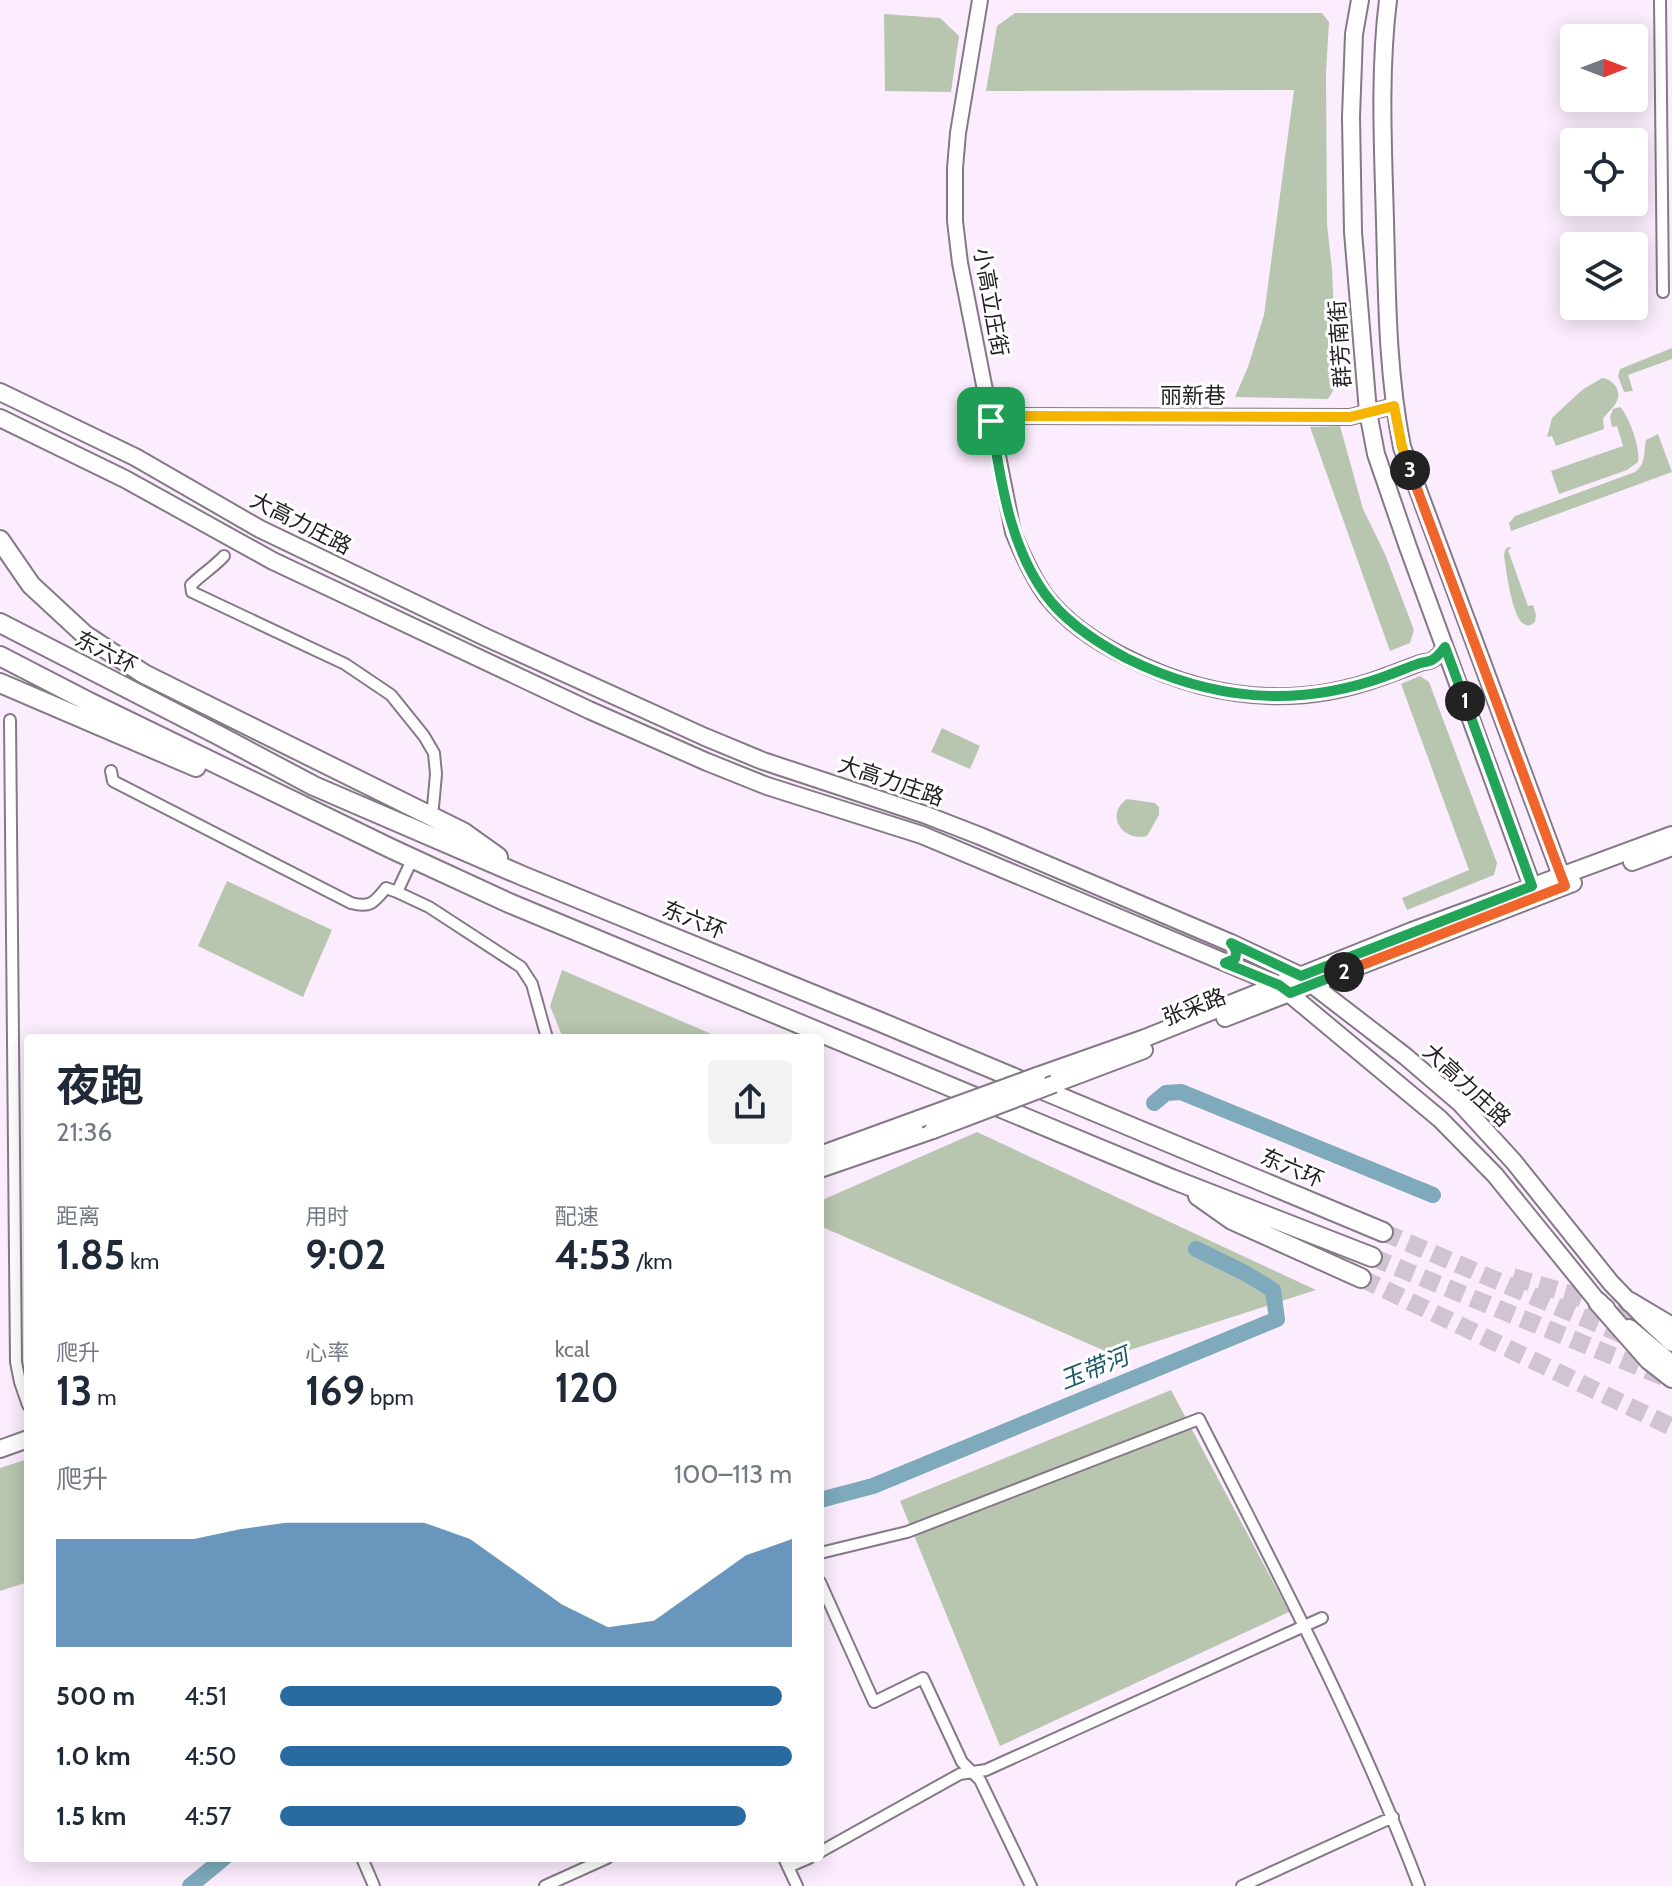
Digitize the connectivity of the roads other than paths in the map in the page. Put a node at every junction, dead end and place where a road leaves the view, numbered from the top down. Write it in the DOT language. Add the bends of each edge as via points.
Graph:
graph roads {
  1 [pos="980,0"];
  2 [pos="1360,0"];
  3 [pos="1388,0"];
  4 [pos="1660,0"];
  5 [pos="1663,292"];
  6 [pos="0,392"];
  7 [pos="1394,406"];
  8 [pos="1368,412"];
  9 [pos="0,418"];
  10 [pos="991,421"];
  11 [pos="0,540"];
  12 [pos="224,556"];
  13 [pos="0,623"];
  14 [pos="1445,647"];
  15 [pos="0,656"];
  16 [pos="0,683"];
  17 [pos="10,720"];
  18 [pos="111,771"];
  19 [pos="433,807"];
  20 [pos="1672,835"];
  21 [pos="1672,847"];
  22 [pos="392,849"];
  23 [pos="410,864"];
  24 [pos="523,876"];
  25 [pos="1563,881"];
  26 [pos="397,892"];
  27 [pos="1534,892"];
  28 [pos="1231,943"];
  29 [pos="1225,963"];
  30 [pos="1306,980"];
  31 [pos="1284,989"];
  32 [pos="546,1034"];
  33 [pos="824,1034"];
  34 [pos="824,1034"];
  35 [pos="926,1124"];
  36 [pos="824,1154"];
  37 [pos="824,1167"];
  38 [pos="1172,1179"];
  39 [pos="1383,1232"];
  40 [pos="1372,1257"];
  41 [pos="1361,1278"];
  42 [pos="1598,1302"];
  43 [pos="1630,1302"];
  44 [pos="1672,1327"];
  45 [pos="1672,1343"];
  46 [pos="1672,1364"];
  47 [pos="1672,1378"];
  48 [pos="24,1394"];
  49 [pos="24,1428"];
  50 [pos="0,1437"];
  51 [pos="24,1440"];
  52 [pos="0,1449"];
  53 [pos="824,1552"];
  54 [pos="824,1591"];
  55 [pos="1322,1618"];
  56 [pos="1304,1626"];
  57 [pos="972,1772"];
  58 [pos="1393,1817"];
  59 [pos="824,1850"];
  60 [pos="364,1862"];
  61 [pos="598,1862"];
  62 [pos="786,1862"];
  63 [pos="374,1886"];
  64 [pos="545,1886"];
  65 [pos="797,1886"];
  66 [pos="1031,1886"];
  67 [pos="1242,1886"];
  68 [pos="1419,1886"];
  1 -- 10 [label="street, 小高立庄街" via="958,133 955,221"];
  2 -- 8 [label="main road, 群芳南街" via="1351,117 1353,232"];
  3 -- 7 [label="main road" via="1382,75"];
  4 -- 5 [label="street"];
  6 -- 28 [label="main road, 大高力庄路" via="135,457 260,529 705,737 980,836"];
  7 -- 8 [label="street, 丽新巷"];
  7 -- 25 [label="main road" via="1402,447"];
  8 -- 10 [label="street, 丽新巷" via="1343,417 1012,416"];
  8 -- 14 [label="main road, 群芳南街" via="1376,454"];
  9 -- 29 [label="main road, 大高力庄路" via="273,561 641,733 767,786 922,835"];
  10 -- 14 [label="street, 小高立庄街" via="1013,532 1025,562 1068,620 1140,665 1207,689 1286,697 1358,686 1432,660"];
  11 -- 24 [label="highway" via="31,585 85,635 144,674 463,832"];
  12 -- 19 [label="street" via="191,585 192,592 345,664 391,695 434,753"];
  13 -- 24 [label="highway, 东六环" via="314,786"];
  14 -- 27 [label="main road, 群芳南街"];
  15 -- 22 [label="highway"];
  16 -- 22 [label="highway"];
  17 -- 48 [label="street" via="16,1362"];
  18 -- 26 [label="street" via="113,781 351,903 375,901 386,888"];
  20 -- 25 [label="main road, 张采路"];
  21 -- 25 [label="main road, 张采路"];
  22 -- 33 [label="highway"];
  23 -- 26 [label="street"];
  24 -- 39 [label="highway, 东六环"];
  25 -- 27 [label="main road, 张采路"];
  26 -- 32 [label="street" via="521,967 532,984"];
  27 -- 30 [label="main road, 张采路"];
  28 -- 29 [label="main road" via="1235,959"];
  28 -- 30 [label="main road, 大高力庄路"];
  29 -- 31 [label="main road, 大高力庄路"];
  30 -- 31 [label="main road, 张采路"];
  30 -- 43 [label="main road, 大高力庄路" via="1461,1104"];
  31 -- 35 [label="main road, 张采路, bridge" via="1037,1076"];
  31 -- 35 [label="main road, 张采路, bridge" via="1054,1084"];
  31 -- 42 [label="main road, 大高力庄路" via="1440,1119 1495,1175"];
  34 -- 38 [label="highway"];
  35 -- 36 [label="main road, 张采路"];
  35 -- 37 [label="main road, 张采路"];
  38 -- 40 [label="highway"];
  38 -- 41 [label="highway" via="1232,1220"];
  42 -- 46 [label="main road, 大高力庄路"];
  42 -- 47 [label="highway"];
  43 -- 44 [label="highway"];
  43 -- 45 [label="main road, 大高力庄路"];
  49 -- 50 [label="main road"];
  51 -- 52 [label="main road"];
  53 -- 56 [label="street" via="907,1532 1199,1419"];
  54 -- 57 [label="street" via="874,1702 923,1678 962,1762"];
  55 -- 56 [label="street"];
  56 -- 57 [label="street"];
  56 -- 58 [label="street"];
  57 -- 59 [label="street"];
  57 -- 66 [label="street"];
  58 -- 67 [label="street"];
  58 -- 68 [label="street"];
  60 -- 63 [label="street"];
  61 -- 64 [label="street"];
  62 -- 65 [label="street"];
}
